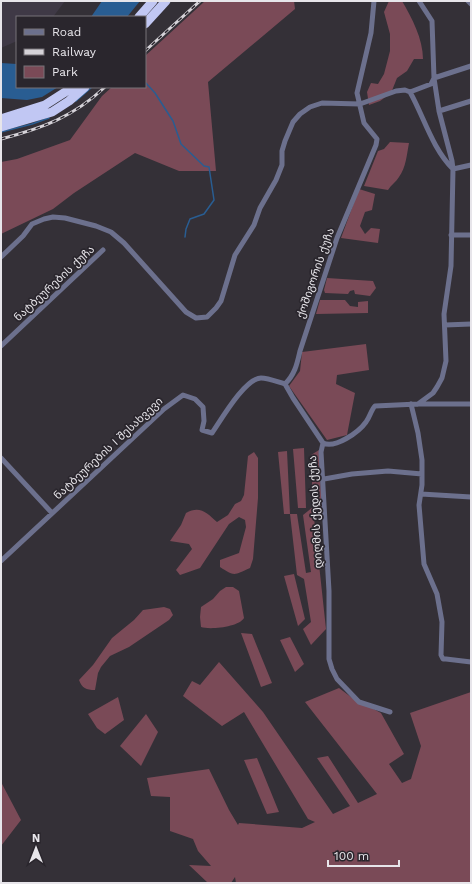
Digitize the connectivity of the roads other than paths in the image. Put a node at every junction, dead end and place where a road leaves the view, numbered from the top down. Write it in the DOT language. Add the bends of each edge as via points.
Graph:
graph roads {
  1 [pos="153,1"];
  2 [pos="166,1"];
  3 [pos="374,1"];
  4 [pos="419,1"];
  5 [pos="468,1"];
  6 [pos="471,4"];
  7 [pos="140,16"];
  8 [pos="146,23"];
  9 [pos="471,66"];
  10 [pos="434,78"];
  11 [pos="71,88"];
  12 [pos="84,88"];
  13 [pos="410,92"];
  14 [pos="471,101"];
  15 [pos="360,104"];
  16 [pos="439,111"];
  17 [pos="1,120"];
  18 [pos="1,127"];
  19 [pos="471,165"];
  20 [pos="453,169"];
  21 [pos="451,235"];
  22 [pos="471,235"];
  23 [pos="103,250"];
  24 [pos="1,257"];
  25 [pos="471,324"];
  26 [pos="445,325"];
  27 [pos="1,346"];
  28 [pos="285,384"];
  29 [pos="410,404"];
  30 [pos="418,404"];
  31 [pos="471,404"];
  32 [pos="323,443"];
  33 [pos="1,458"];
  34 [pos="422,474"];
  35 [pos="324,479"];
  36 [pos="421,494"];
  37 [pos="471,497"];
  38 [pos="52,513"];
  39 [pos="1,561"];
  40 [pos="471,662"];
  41 [pos="390,712"];
  1 -- 7 [label="highway"];
  2 -- 8 [label="highway"];
  3 -- 15 [label="street" via="371,33 357,93"];
  4 -- 10 [label="street" via="432,21"];
  5 -- 6 [label="street"];
  9 -- 10 [label="street"];
  10 -- 13 [label="street" via="432,84"];
  10 -- 16 [label="street"];
  11 -- 17 [label="highway" via="45,105"];
  12 -- 18 [label="highway" via="52,112"];
  13 -- 15 [label="street" via="396,91"];
  13 -- 20 [label="street" via="438,149"];
  14 -- 16 [label="street"];
  15 -- 24 [label="street" via="322,103 310,107 293,122 285,141 282,165 276,180 236,256 221,301 206,317 196,318 186,312 111,232 65,218 53,217 32,224"];
  15 -- 28 [label="street, ქოშიგორის ქუჩა" via="364,123 376,139 376,145 337,238 296,369"];
  16 -- 20 [label="street"];
  19 -- 20 [label="street"];
  20 -- 21 [label="street"];
  21 -- 22 [label="street"];
  21 -- 26 [label="street" via="451,266 444,314"];
  23 -- 27 [label="street, ნატბეურების ქუჩა"];
  25 -- 26 [label="street"];
  26 -- 30 [label="street" via="446,361 442,378 433,393"];
  28 -- 32 [label="street"];
  28 -- 38 [label="street, ნატბეურების I შესახვევი" via="260,378 252,381 238,395 212,433 202,430 203,407 195,399 183,394 164,408"];
  29 -- 30 [label="street, დიღმის ქედის ქუჩა"];
  29 -- 32 [label="street, დიღმის ქედის ქუჩა" via="375,406 366,422 347,438 331,444"];
  29 -- 34 [label="street" via="418,433"];
  30 -- 31 [label="street, დიღმის ქედის ქუჩა"];
  32 -- 35 [label="street, დიღმის ქედის ქუჩა" via="321,452"];
  33 -- 38 [label="street"];
  34 -- 35 [label="street" via="388,471"];
  34 -- 36 [label="street"];
  35 -- 41 [label="street, დიღმის ქედის ქუჩა" via="328,657 337,679 359,702"];
  36 -- 37 [label="street"];
  36 -- 40 [label="street" via="424,564 440,608 441,657 446,660"];
  38 -- 39 [label="street, ნატბეურების I შესახვევი"];
}
